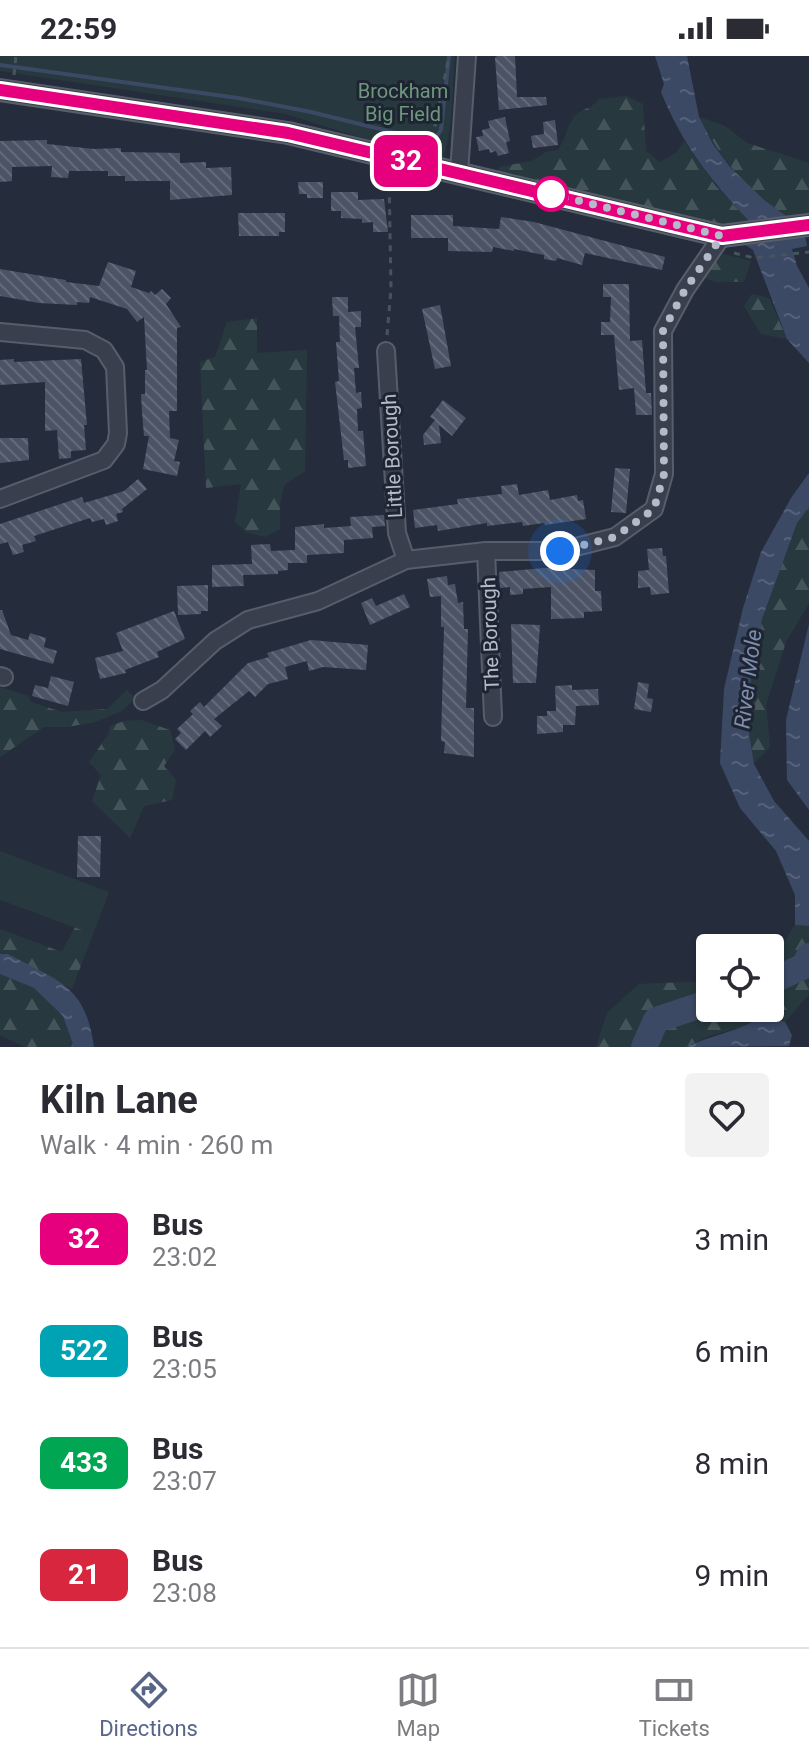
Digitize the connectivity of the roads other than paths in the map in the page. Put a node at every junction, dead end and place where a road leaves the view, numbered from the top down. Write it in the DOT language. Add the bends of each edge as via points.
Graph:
graph roads {
  1 [pos="467,56"];
  2 [pos="0,90"];
  3 [pos="459,173"];
  4 [pos="804,225"];
  5 [pos="726,237"];
  6 [pos="0,332"];
  7 [pos="386,351"];
  8 [pos="0,499"];
  9 [pos="486,551"];
  10 [pos="406,560"];
  11 [pos="143,701"];
  12 [pos="493,717"];
  1 -- 3 [label="street"];
  2 -- 3 [label="street" via="288,133"];
  3 -- 5 [label="street"];
  4 -- 5 [label="street"];
  5 -- 9 [label="street, The Borough" via="685,290 663,331 664,474 654,509 615,537 574,548"];
  6 -- 8 [label="street" via="85,340 104,350 115,367 118,433 104,460"];
  7 -- 10 [label="street, Little Borough" via="397,533"];
  9 -- 10 [label="street, The Borough"];
  9 -- 12 [label="street, The Borough"];
  10 -- 11 [label="street, The Borough" via="318,601 248,620"];
}
